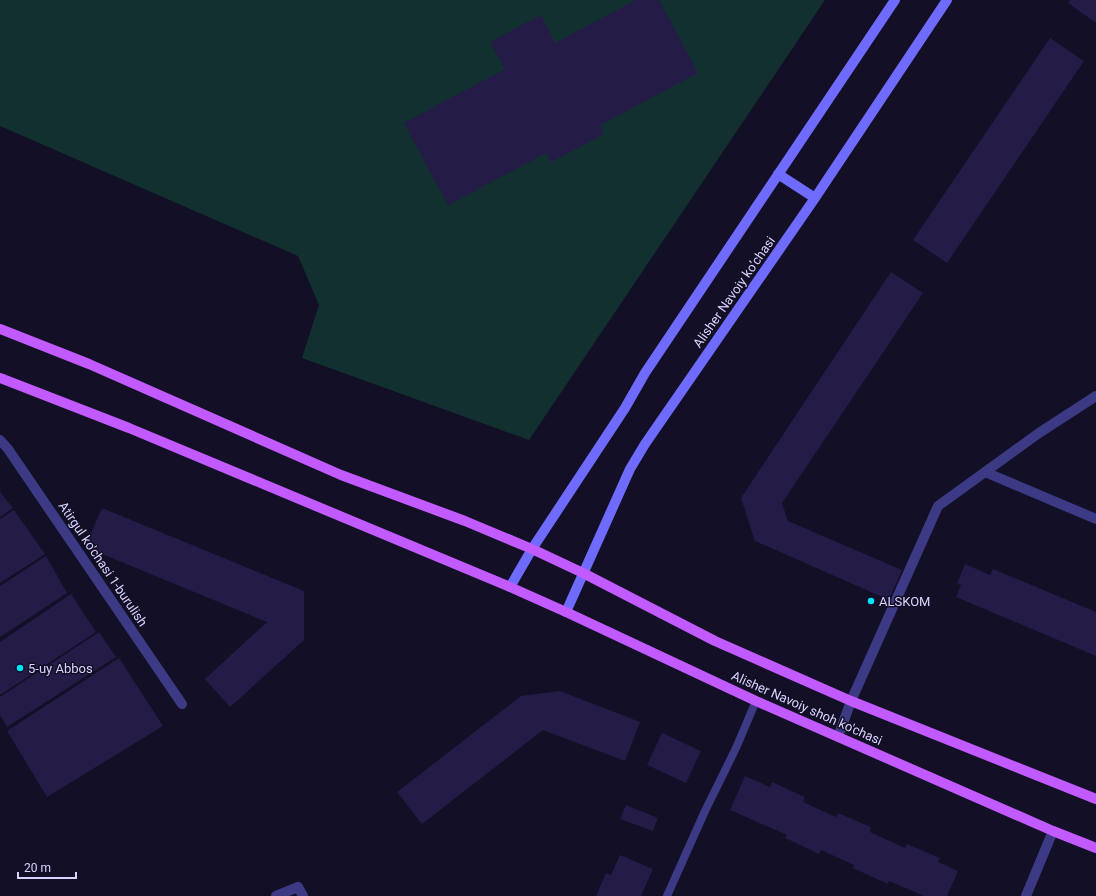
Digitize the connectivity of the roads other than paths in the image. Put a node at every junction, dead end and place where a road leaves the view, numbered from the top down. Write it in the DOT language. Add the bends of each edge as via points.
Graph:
graph roads {
  1 [pos="895,0"];
  2 [pos="947,0"];
  3 [pos="778,174"];
  4 [pos="815,198"];
  5 [pos="0,329"];
  6 [pos="0,378"];
  7 [pos="1096,396"];
  8 [pos="0,440"];
  9 [pos="985,472"];
  10 [pos="1096,519"];
  11 [pos="532,549"];
  12 [pos="583,573"];
  13 [pos="510,587"];
  14 [pos="566,612"];
  15 [pos="756,701"];
  16 [pos="851,701"];
  17 [pos="182,704"];
  18 [pos="838,737"];
  19 [pos="1096,799"];
  20 [pos="1053,831"];
  21 [pos="1096,848"];
  22 [pos="276,896"];
  23 [pos="303,896"];
  24 [pos="667,896"];
  25 [pos="1026,896"];
  1 -- 3 [label="main road"];
  2 -- 4 [label="main road, Alisher Navoiy ko’chasi"];
  3 -- 4 [label="main road"];
  3 -- 11 [label="main road" via="645,373 625,408"];
  4 -- 12 [label="main road, Alisher Navoiy ko’chasi" via="641,450"];
  5 -- 11 [label="main road, Alisher Navoiy shoh ko'chasi" via="89,364 341,474"];
  6 -- 13 [label="main road, Alisher Navoiy shoh ko'chasi" via="136,431"];
  7 -- 9 [label="street"];
  8 -- 17 [label="street, Atirgul ko'chasi 1-burulish"];
  9 -- 10 [label="street"];
  9 -- 16 [label="street" via="938,506"];
  11 -- 12 [label="main road, Alisher Navoiy shoh ko'chasi"];
  11 -- 13 [label="main road"];
  12 -- 14 [label="main road, Alisher Navoiy ko’chasi"];
  12 -- 16 [label="main road, Alisher Navoiy shoh ko'chasi" via="716,641"];
  13 -- 14 [label="main road, Alisher Navoiy shoh ko'chasi"];
  14 -- 15 [label="main road, Alisher Navoiy shoh ko'chasi"];
  15 -- 18 [label="main road, Alisher Navoiy shoh ko'chasi"];
  15 -- 24 [label="lane"];
  16 -- 18 [label="street"];
  16 -- 19 [label="main road, Alisher Navoiy shoh ko'chasi"];
  18 -- 20 [label="main road, Alisher Navoiy shoh ko'chasi"];
  20 -- 21 [label="main road, Alisher Navoiy shoh ko'chasi"];
  20 -- 25 [label="street"];
  22 -- 23 [label="street" via="298,887"];
}
